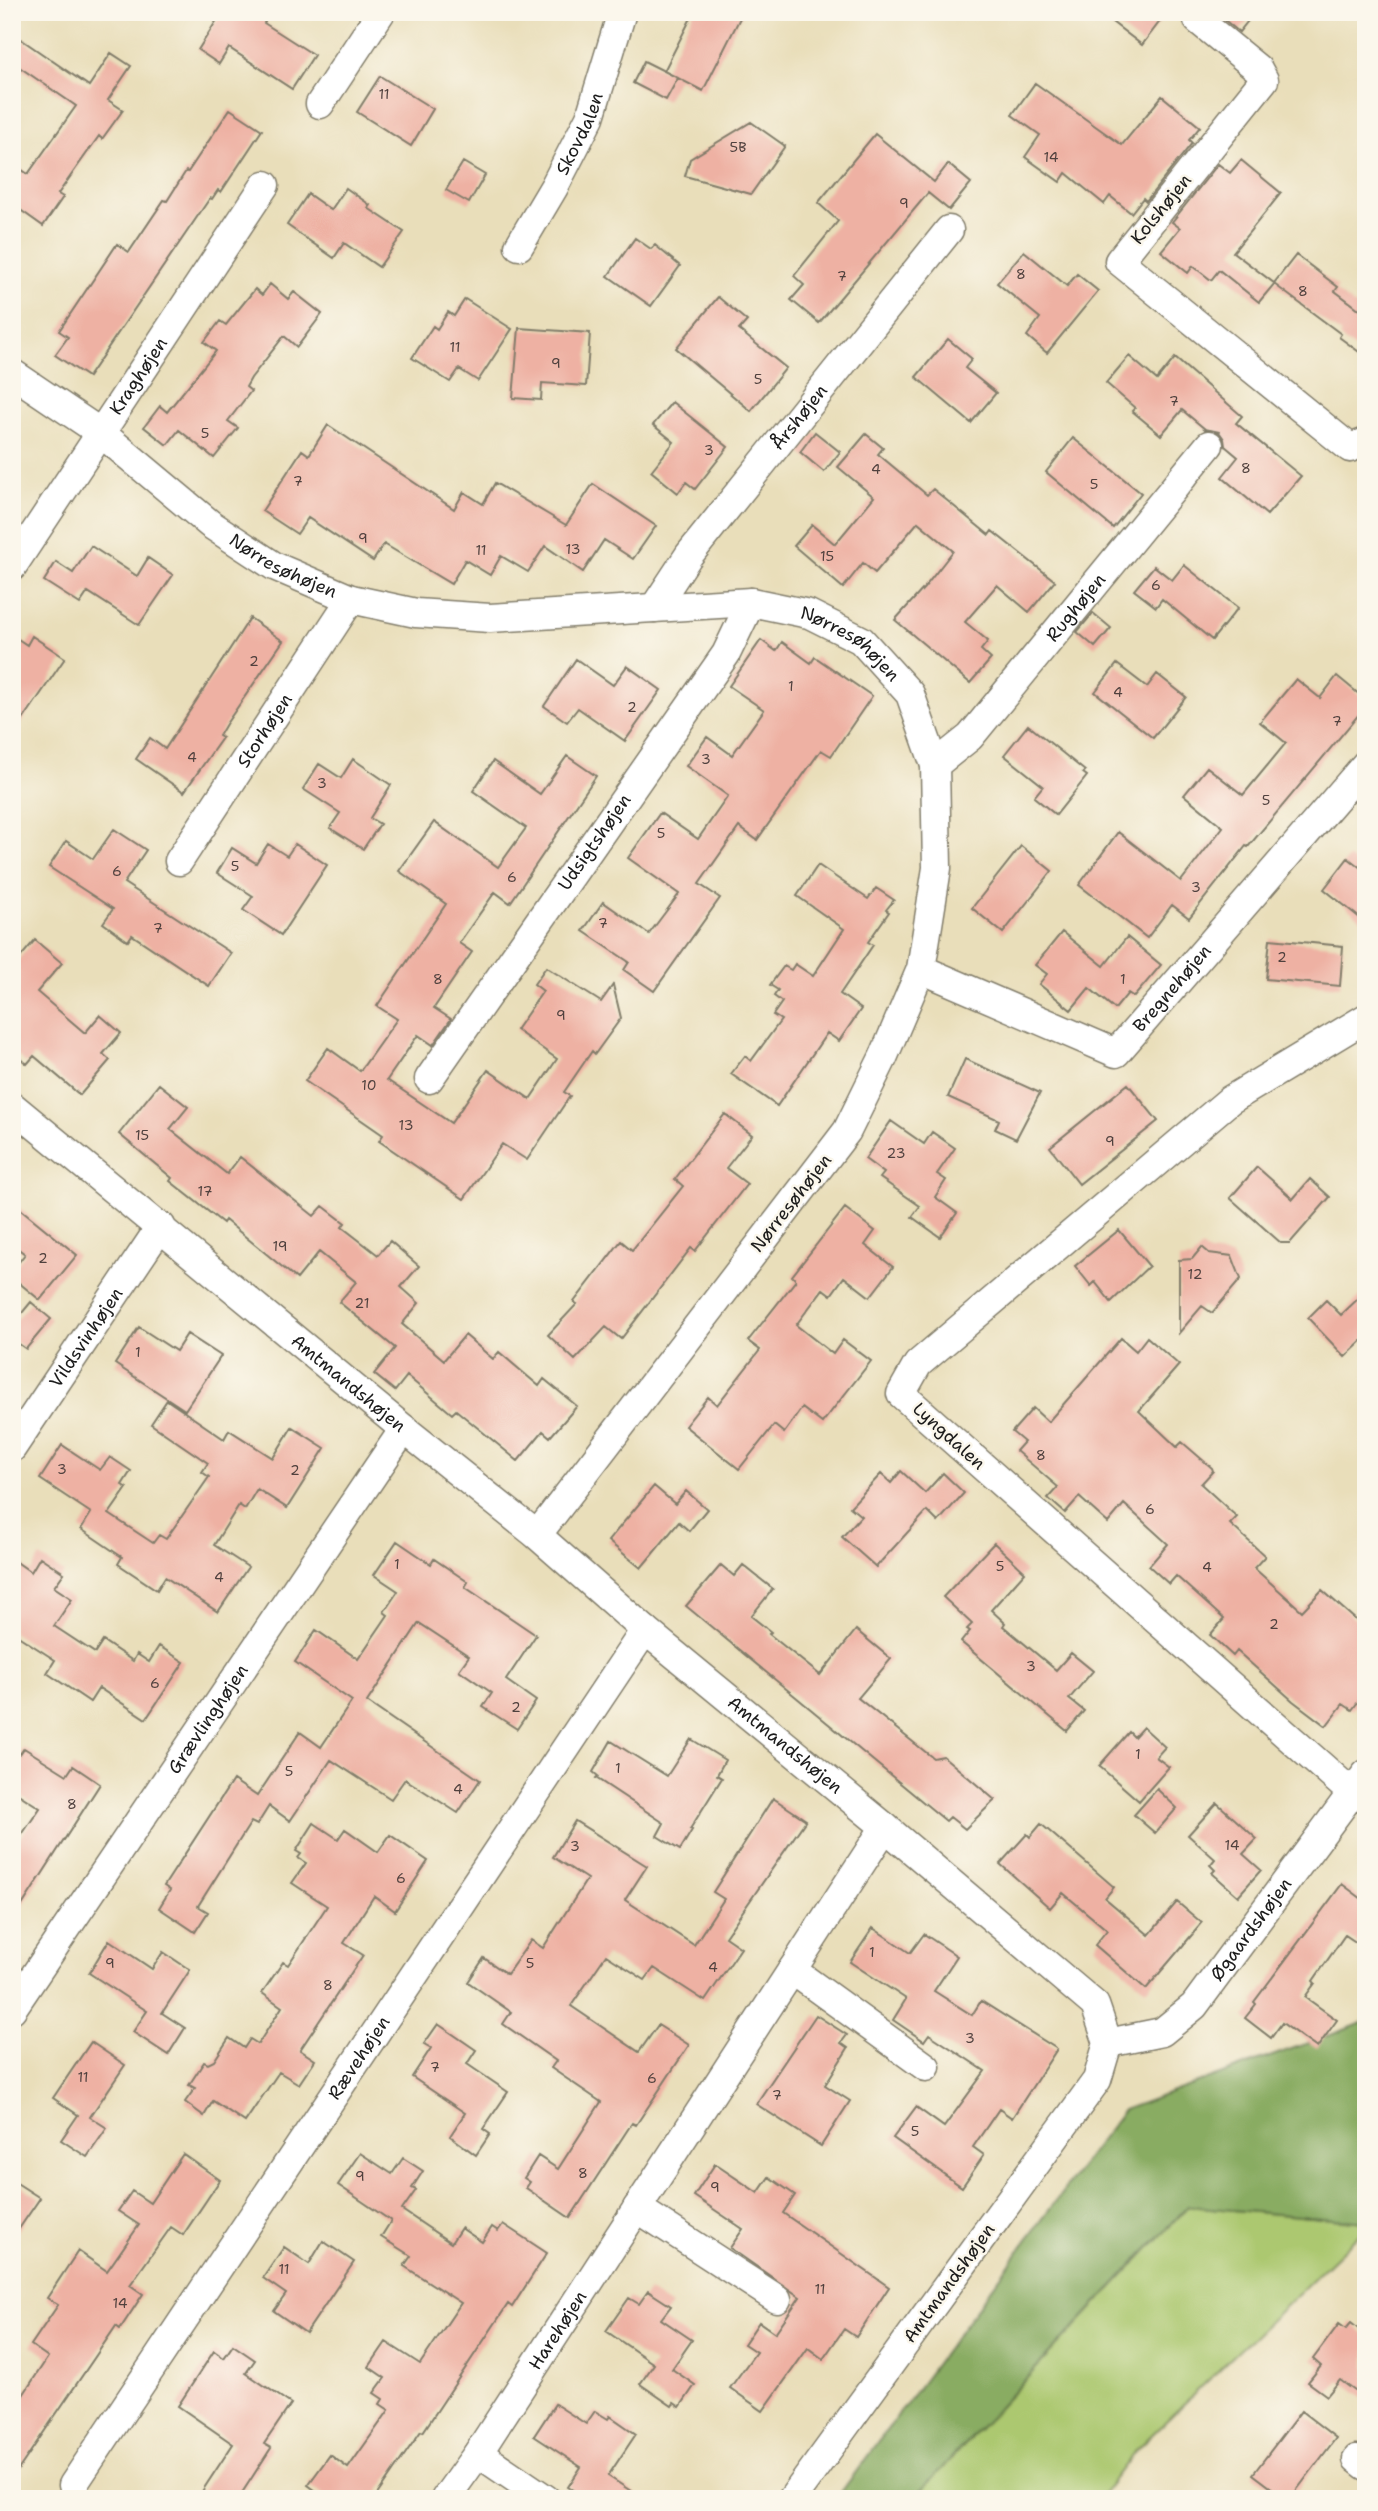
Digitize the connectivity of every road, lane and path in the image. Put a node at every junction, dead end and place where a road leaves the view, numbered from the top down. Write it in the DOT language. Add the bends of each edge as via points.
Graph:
graph roads {
  1 [pos="381,12"];
  2 [pos="622,12"];
  3 [pos="1198,20"];
  4 [pos="320,104"];
  5 [pos="265,185"];
  6 [pos="949,230"];
  7 [pos="519,246"];
  8 [pos="12,373"];
  9 [pos="100,433"];
  10 [pos="1366,442"];
  11 [pos="1209,445"];
  12 [pos="12,567"];
  13 [pos="351,599"];
  14 [pos="751,602"];
  15 [pos="654,608"];
  16 [pos="1366,764"];
  17 [pos="935,765"];
  18 [pos="179,861"];
  19 [pos="921,969"];
  20 [pos="1366,1018"];
  21 [pos="429,1079"];
  22 [pos="12,1106"];
  23 [pos="161,1226"];
  24 [pos="404,1429"];
  25 [pos="12,1448"];
  26 [pos="537,1535"];
  27 [pos="645,1630"];
  28 [pos="1359,1784"];
  29 [pos="885,1827"];
  30 [pos="792,1970"];
  31 [pos="12,2009"];
  32 [pos="1108,2043"];
  33 [pos="926,2067"];
  34 [pos="637,2208"];
  35 [pos="778,2299"];
  36 [pos="478,2453"];
  37 [pos="73,2484"];
  38 [pos="445,2499"];
  39 [pos="547,2499"];
  40 [pos="792,2499"];
  1 -- 4 [label="street"];
  2 -- 7 [label="street, Skovdalen" via="590,117"];
  3 -- 10 [label="street, Kolshøjen" via="1258,69 1264,80 1119,261 1350,448"];
  5 -- 9 [label="street, Kraghøjen"];
  6 -- 15 [label="street, Årshøjen" via="688,555"];
  8 -- 9 [label="street, Nørresøhøjen"];
  9 -- 12 [label="street, Kraghøjen"];
  9 -- 13 [label="street, Nørresøhøjen" via="211,524 274,566"];
  11 -- 17 [label="street, Rughøjen" via="970,737"];
  13 -- 15 [label="street, Nørresøhøjen" via="416,613 490,618"];
  13 -- 18 [label="street, Storhøjen"];
  14 -- 15 [label="street, Nørresøhøjen"];
  14 -- 17 [label="street, Nørresøhøjen" via="809,614 861,640 911,694"];
  14 -- 21 [label="street, Udsigtshøjen" via="726,653"];
  16 -- 19 [label="street, Bregnehøjen" via="1116,1053"];
  17 -- 19 [label="street, Nørresøhøjen" via="937,868"];
  19 -- 26 [label="street, Nørresøhøjen" via="847,1131"];
  20 -- 28 [label="street, Lyngdalen" via="1230,1100 918,1364 901,1394"];
  22 -- 23 [label="street, Amtmandshøjen"];
  23 -- 24 [label="street, Amtmandshøjen"];
  23 -- 25 [label="street, Vildsvinhøjen"];
  24 -- 26 [label="street, Amtmandshøjen"];
  24 -- 31 [label="street, Grævlinghøjen"];
  26 -- 27 [label="street, Amtmandshøjen"];
  27 -- 29 [label="street, Amtmandshøjen"];
  27 -- 37 [label="street, Rævehøjen"];
  28 -- 32 [label="street, Øgaardshøjen" via="1194,2006 1162,2032"];
  29 -- 30 [label="street, Harehøjen"];
  29 -- 32 [label="street, Amtmandshøjen" via="1095,2006"];
  30 -- 33 [label="street"];
  30 -- 34 [label="street, Harehøjen"];
  32 -- 40 [label="street, Amtmandshøjen" via="1097,2080"];
  34 -- 35 [label="street"];
  34 -- 36 [label="street, Harehøjen"];
  36 -- 38 [label="street, Harehøjen"];
  36 -- 39 [label="street"];
}
